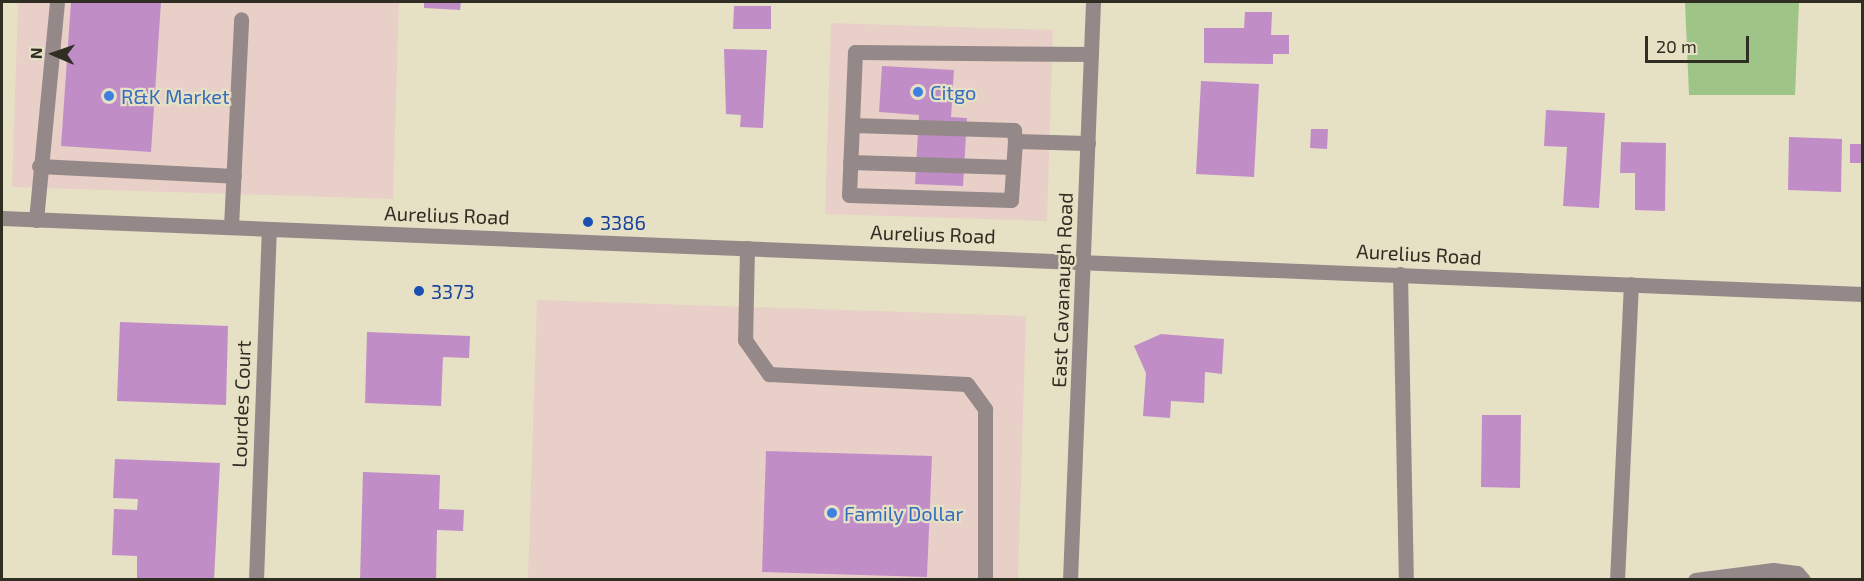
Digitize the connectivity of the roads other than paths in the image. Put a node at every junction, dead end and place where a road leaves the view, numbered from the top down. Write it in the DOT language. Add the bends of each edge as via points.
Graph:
graph roads {
  1 [pos="57,2"];
  2 [pos="1093,2"];
  3 [pos="242,19"];
  4 [pos="1092,54"];
  5 [pos="852,124"];
  6 [pos="1015,141"];
  7 [pos="1088,143"];
  8 [pos="850,162"];
  9 [pos="39,166"];
  10 [pos="1013,167"];
  11 [pos="234,176"];
  12 [pos="2,218"];
  13 [pos="36,220"];
  14 [pos="231,227"];
  15 [pos="269,229"];
  16 [pos="747,248"];
  17 [pos="1085,261"];
  18 [pos="1400,274"];
  19 [pos="1631,284"];
  20 [pos="1863,294"];
  21 [pos="256,579"];
  22 [pos="985,579"];
  23 [pos="1070,579"];
  24 [pos="1406,579"];
  25 [pos="1617,579"];
  26 [pos="1695,579"];
  27 [pos="1803,579"];
  1 -- 9 [label="street"];
  2 -- 4 [label="street, East Cavanaugh Road"];
  3 -- 11 [label="street"];
  4 -- 5 [label="street" via="855,52"];
  4 -- 7 [label="street, East Cavanaugh Road"];
  5 -- 6 [label="street" via="1014,130"];
  5 -- 8 [label="street"];
  6 -- 7 [label="street"];
  6 -- 10 [label="street"];
  7 -- 17 [label="street, East Cavanaugh Road"];
  8 -- 10 [label="street"];
  8 -- 10 [label="street" via="849,195 1011,200"];
  9 -- 11 [label="street"];
  9 -- 13 [label="street"];
  11 -- 14 [label="street"];
  12 -- 13 [label="street, Aurelius Road"];
  13 -- 14 [label="street, Aurelius Road"];
  14 -- 15 [label="street, Aurelius Road"];
  15 -- 16 [label="street, Aurelius Road"];
  15 -- 21 [label="street, Lourdes Court"];
  16 -- 17 [label="street, Aurelius Road"];
  16 -- 22 [label="street" via="745,340 769,374 967,384 985,409"];
  17 -- 18 [label="street, Aurelius Road"];
  17 -- 23 [label="street, East Cavanaugh Road"];
  18 -- 19 [label="street, Aurelius Road"];
  18 -- 24 [label="street"];
  19 -- 20 [label="street, Aurelius Road"];
  19 -- 25 [label="street"];
  26 -- 27 [label="street" via="1773,570 1797,573"];
}
